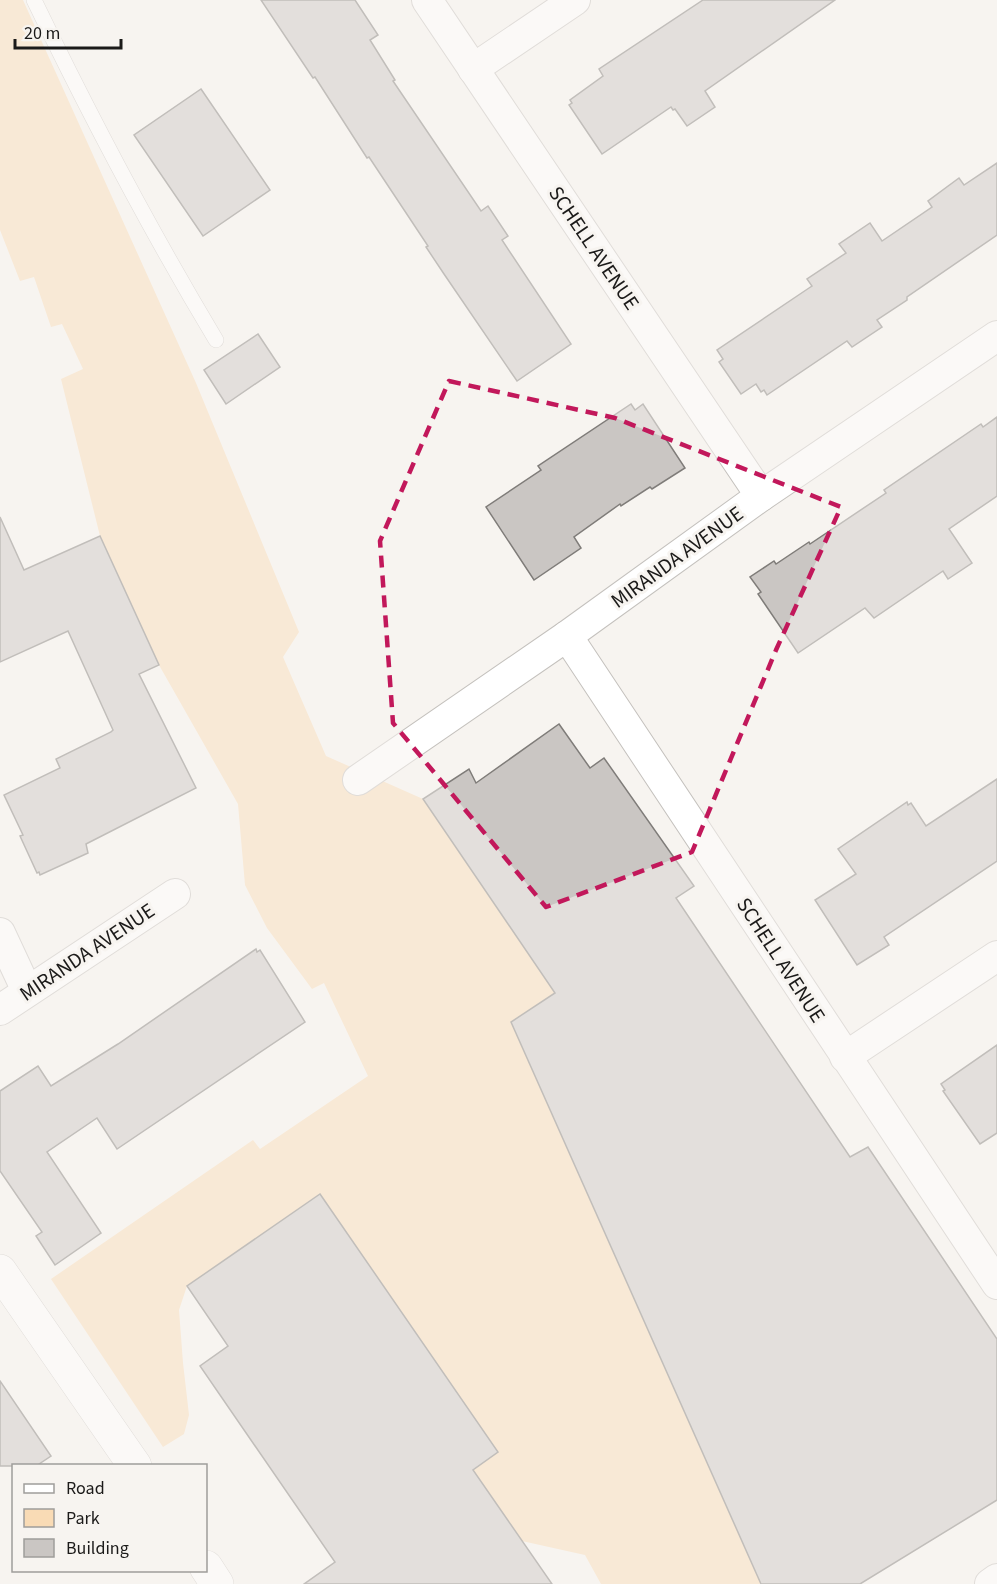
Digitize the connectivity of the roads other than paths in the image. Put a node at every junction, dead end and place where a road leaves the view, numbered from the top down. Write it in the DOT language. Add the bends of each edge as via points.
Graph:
graph roads {
  1 [pos="34,0"];
  2 [pos="427,0"];
  3 [pos="575,0"];
  4 [pos="473,69"];
  5 [pos="997,336"];
  6 [pos="216,340"];
  7 [pos="761,496"];
  8 [pos="567,636"];
  9 [pos="358,780"];
  10 [pos="175,894"];
  11 [pos="0,933"];
  12 [pos="997,956"];
  13 [pos="27,991"];
  14 [pos="0,1010"];
  15 [pos="845,1057"];
  16 [pos="0,1271"];
  17 [pos="997,1284"];
  18 [pos="134,1464"];
  19 [pos="207,1569"];
  20 [pos="997,1579"];
  21 [pos="217,1584"];
  22 [pos="990,1584"];
  1 -- 6 [label="lane" via="89,114"];
  2 -- 4 [label="street, SCHELL AVENUE"];
  3 -- 4 [label="street"];
  4 -- 7 [label="street, SCHELL AVENUE"];
  5 -- 7 [label="street, MIRANDA AVENUE"];
  7 -- 8 [label="street, MIRANDA AVENUE"];
  8 -- 9 [label="street, MIRANDA AVENUE"];
  8 -- 15 [label="street, SCHELL AVENUE"];
  10 -- 13 [label="street, MIRANDA AVENUE"];
  11 -- 13 [label="street"];
  12 -- 15 [label="street"];
  13 -- 14 [label="street, MIRANDA AVENUE"];
  15 -- 17 [label="street, SCHELL AVENUE"];
  16 -- 18 [label="street"];
  19 -- 21 [label="street"];
  20 -- 22 [label="street"];
}
